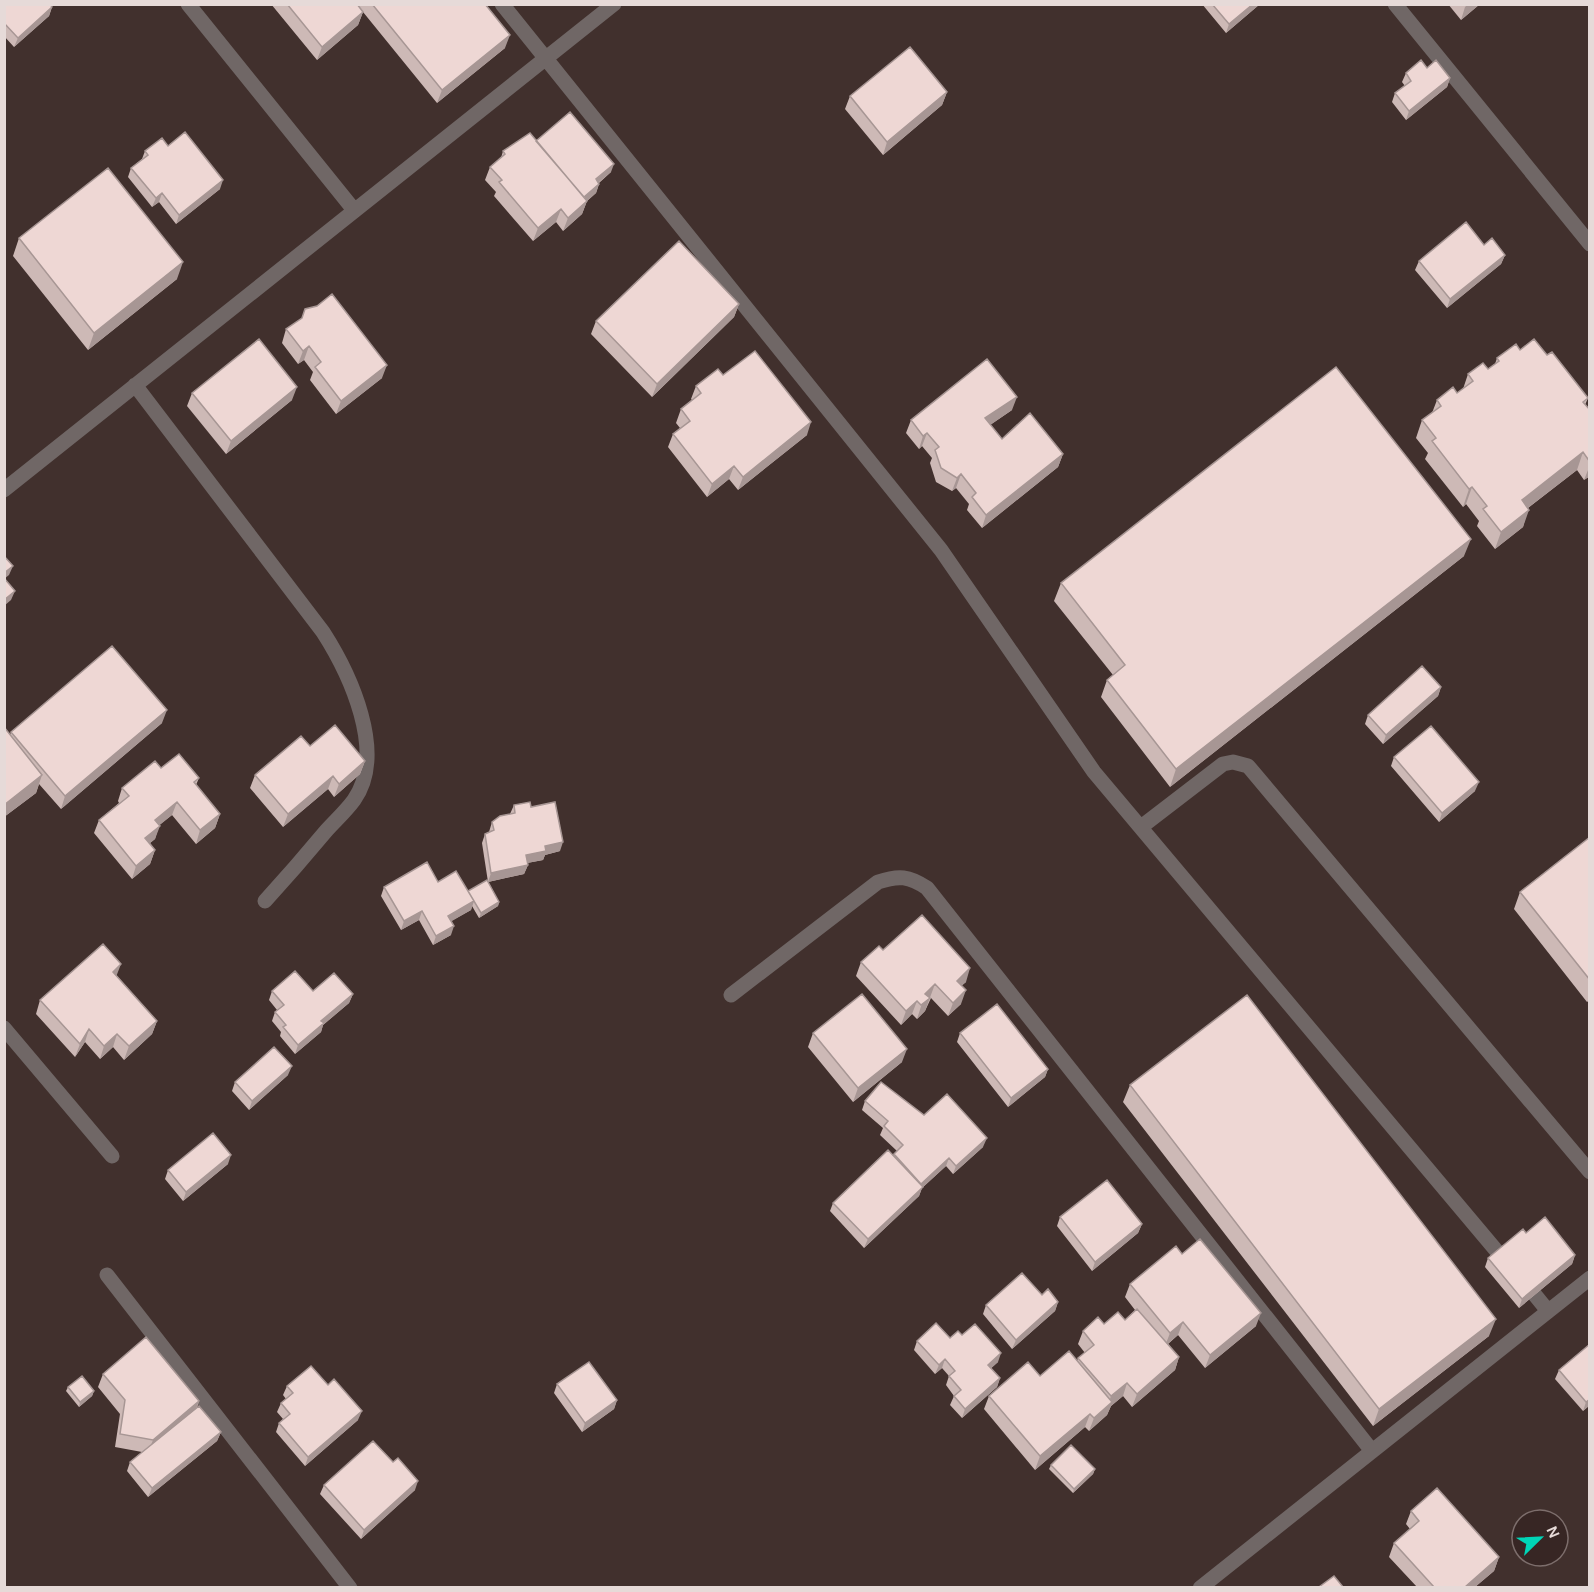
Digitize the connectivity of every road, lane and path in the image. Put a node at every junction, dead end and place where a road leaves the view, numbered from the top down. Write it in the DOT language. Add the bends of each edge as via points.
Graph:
graph roads {
  1 [pos="188,4"];
  2 [pos="502,4"];
  3 [pos="614,4"];
  4 [pos="1395,4"];
  5 [pos="547,58"];
  6 [pos="354,210"];
  7 [pos="1590,244"];
  8 [pos="135,385"];
  9 [pos="4,490"];
  10 [pos="1141,828"];
  11 [pos="265,901"];
  12 [pos="731,995"];
  13 [pos="4,1028"];
  14 [pos="112,1156"];
  15 [pos="1590,1172"];
  16 [pos="1500,1255"];
  17 [pos="107,1275"];
  18 [pos="1590,1278"];
  19 [pos="1535,1295"];
  20 [pos="1548,1311"];
  21 [pos="1372,1451"];
  22 [pos="350,1587"];
  23 [pos="1200,1587"];
  1 -- 6 [label="street"];
  2 -- 5 [label="street"];
  3 -- 5 [label="street"];
  4 -- 7 [label="street"];
  5 -- 6 [label="street"];
  5 -- 10 [label="street" via="941,550 1094,772"];
  6 -- 8 [label="street"];
  8 -- 9 [label="street"];
  8 -- 11 [label="street" via="323,632 354,691 364,725 366,768 355,799"];
  10 -- 15 [label="street" via="1223,764 1248,766"];
  10 -- 16 [label="street"];
  12 -- 21 [label="street" via="878,882 895,876 912,877 934,898"];
  13 -- 14 [label="street"];
  17 -- 22 [label="street"];
  18 -- 20 [label="street"];
  19 -- 20 [label="street"];
  20 -- 21 [label="street"];
  21 -- 23 [label="street"];
}
